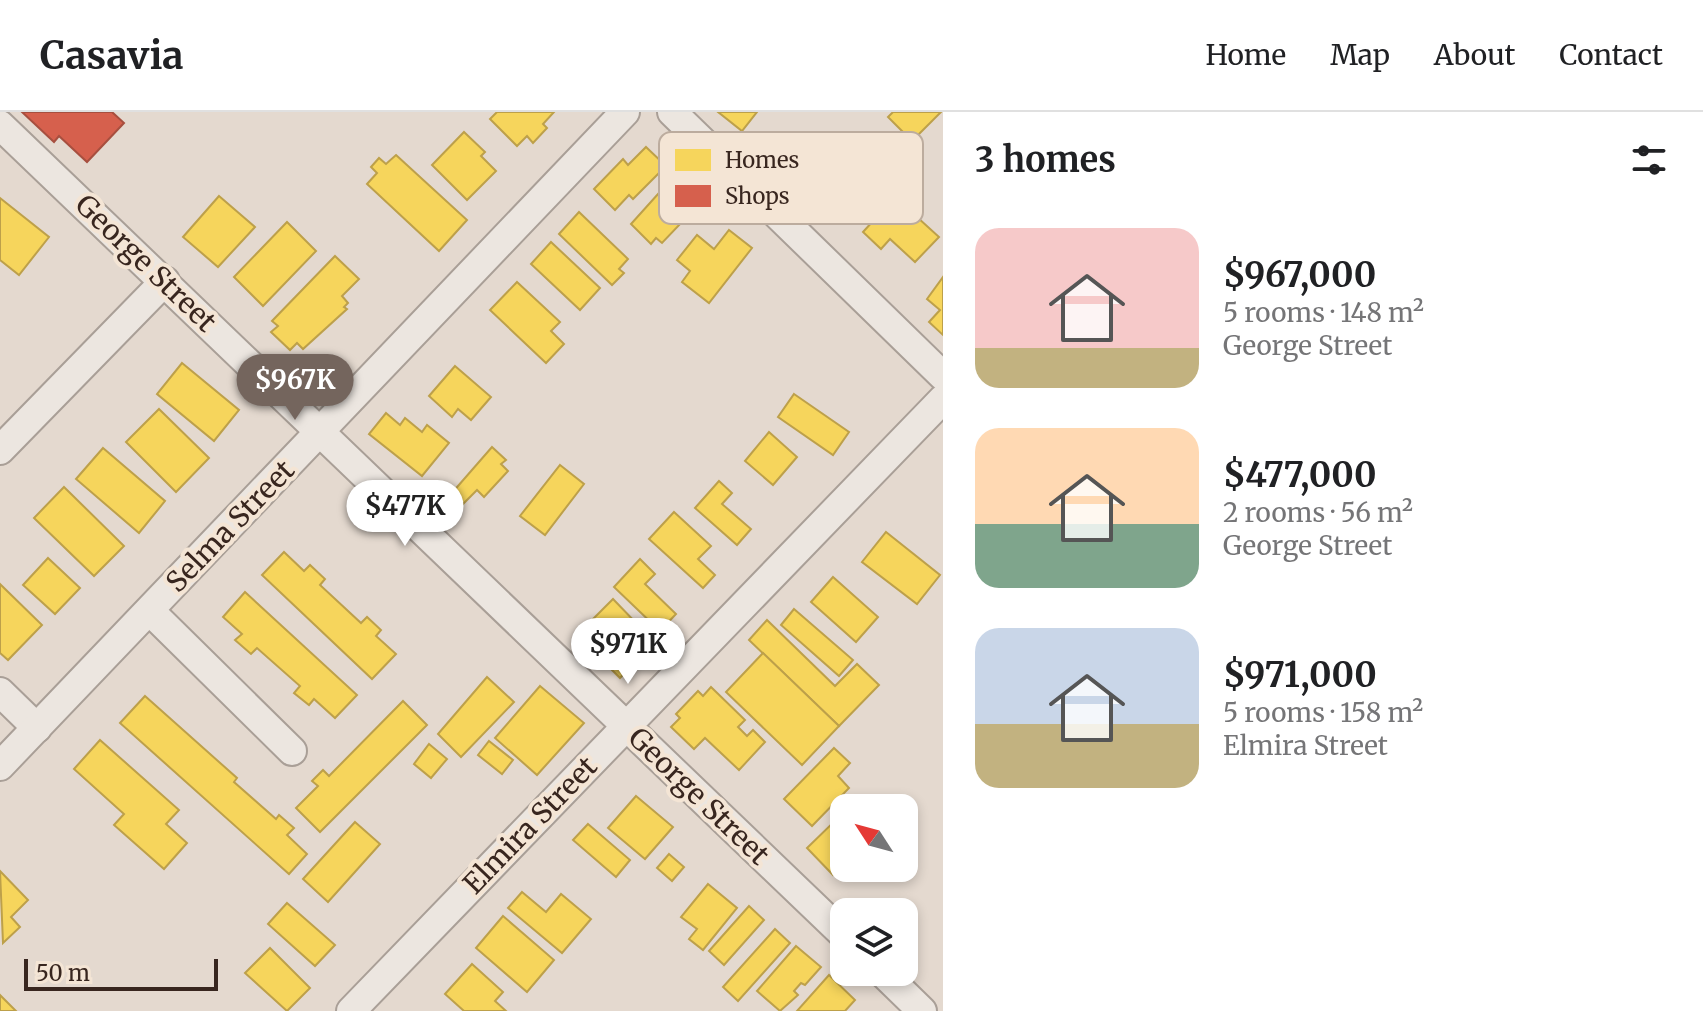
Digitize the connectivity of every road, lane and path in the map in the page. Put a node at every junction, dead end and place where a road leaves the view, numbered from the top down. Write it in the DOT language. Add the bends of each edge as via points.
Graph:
graph roads {
  1 [pos="625,112"];
  2 [pos="672,112"];
  3 [pos="0,125"];
  4 [pos="693,132"];
  5 [pos="787,224"];
  6 [pos="165,281"];
  7 [pos="943,376"];
  8 [pos="943,399"];
  9 [pos="321,432"];
  10 [pos="0,450"];
  11 [pos="150,611"];
  12 [pos="0,692"];
  13 [pos="626,725"];
  14 [pos="37,728"];
  15 [pos="292,751"];
  16 [pos="0,766"];
  17 [pos="830,922"];
  18 [pos="896,986"];
  19 [pos="351,1011"];
  20 [pos="922,1011"];
  1 -- 9 [label="street, Selma Street"];
  2 -- 4 [label="street"];
  3 -- 6 [label="street, George Street"];
  5 -- 7 [label="street"];
  6 -- 9 [label="street, George Street"];
  6 -- 10 [label="street"];
  8 -- 13 [label="street, Elmira Street"];
  9 -- 11 [label="street, Selma Street"];
  9 -- 13 [label="street, George Street"];
  11 -- 14 [label="street, Selma Street"];
  11 -- 15 [label="street"];
  12 -- 14 [label="street"];
  13 -- 17 [label="street, George Street"];
  13 -- 19 [label="street, Elmira Street"];
  14 -- 16 [label="street, Selma Street"];
  18 -- 20 [label="street"];
}
